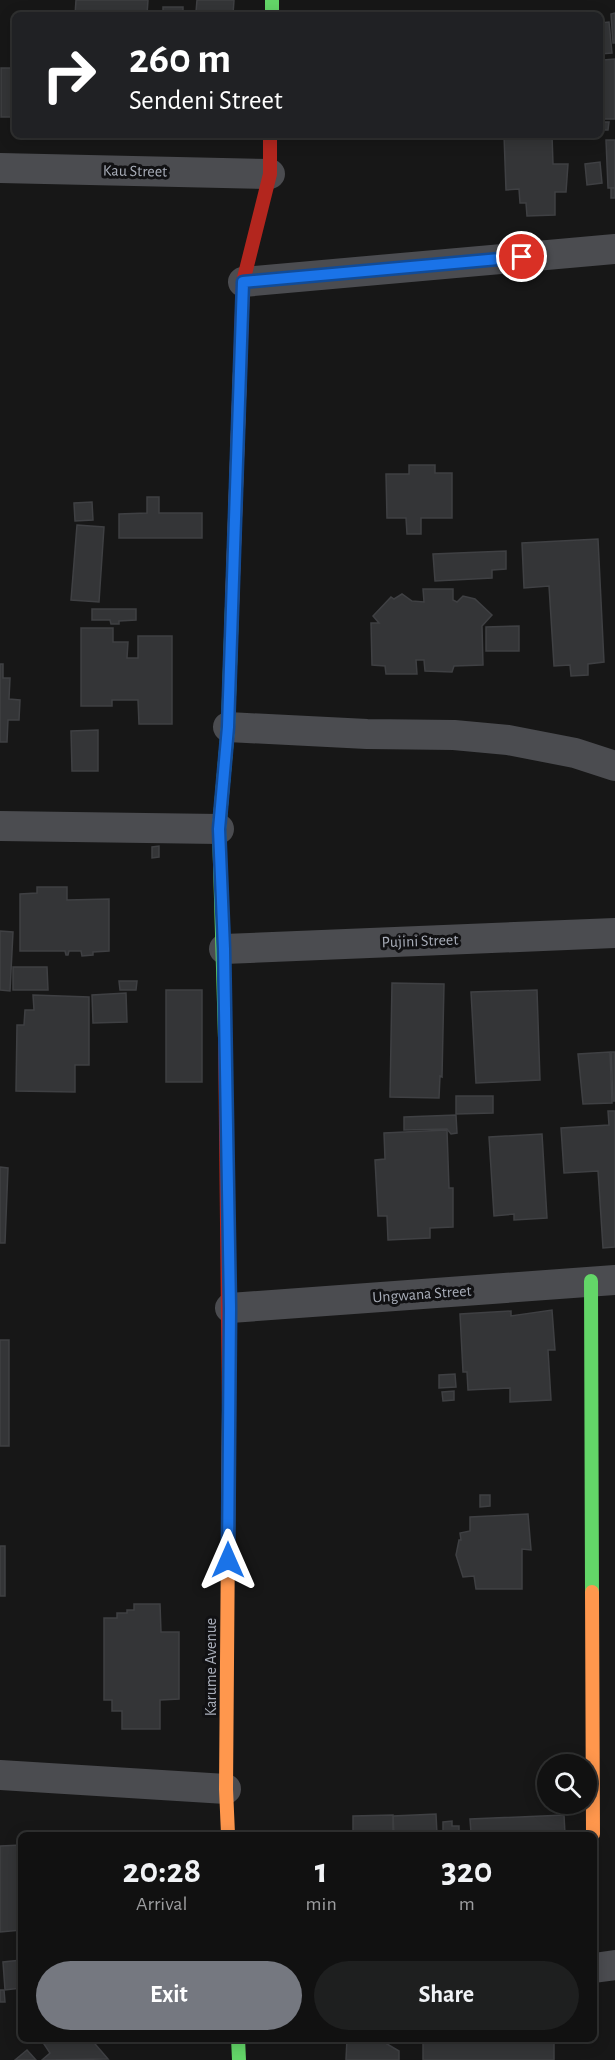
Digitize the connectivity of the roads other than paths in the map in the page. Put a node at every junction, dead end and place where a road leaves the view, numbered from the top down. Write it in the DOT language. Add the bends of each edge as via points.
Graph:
graph roads {
  1 [pos="270,138"];
  2 [pos="0,168"];
  3 [pos="270,174"];
  4 [pos="615,249"];
  5 [pos="243,282"];
  6 [pos="228,727"];
  7 [pos="615,766"];
  8 [pos="0,826"];
  9 [pos="219,829"];
  10 [pos="615,933"];
  11 [pos="224,949"];
  12 [pos="603,1281"];
  13 [pos="230,1308"];
  14 [pos="0,1775"];
  15 [pos="226,1789"];
  16 [pos="228,1832"];
  17 [pos="593,1832"];
  18 [pos="615,1965"];
  19 [pos="597,1968"];
  20 [pos="238,2042"];
  21 [pos="239,2060"];
  1 -- 3 [label="main road, Karume Avenue"];
  2 -- 3 [label="street, Kau Street"];
  3 -- 5 [label="main road, Karume Avenue"];
  4 -- 5 [label="street"];
  5 -- 6 [label="main road, Karume Avenue"];
  6 -- 7 [label="street" via="497,739 575,753"];
  6 -- 9 [label="main road, Karume Avenue"];
  8 -- 9 [label="street"];
  9 -- 11 [label="main road, Karume Avenue"];
  10 -- 11 [label="street, Pujini Street"];
  11 -- 13 [label="main road, Karume Avenue"];
  12 -- 13 [label="street, Ungwana Street"];
  12 -- 17 [label="main road"];
  13 -- 15 [label="main road, Karume Avenue"];
  14 -- 15 [label="street"];
  15 -- 16 [label="main road, Karume Avenue"];
  18 -- 19 [label="street"];
  20 -- 21 [label="main road"];
}
